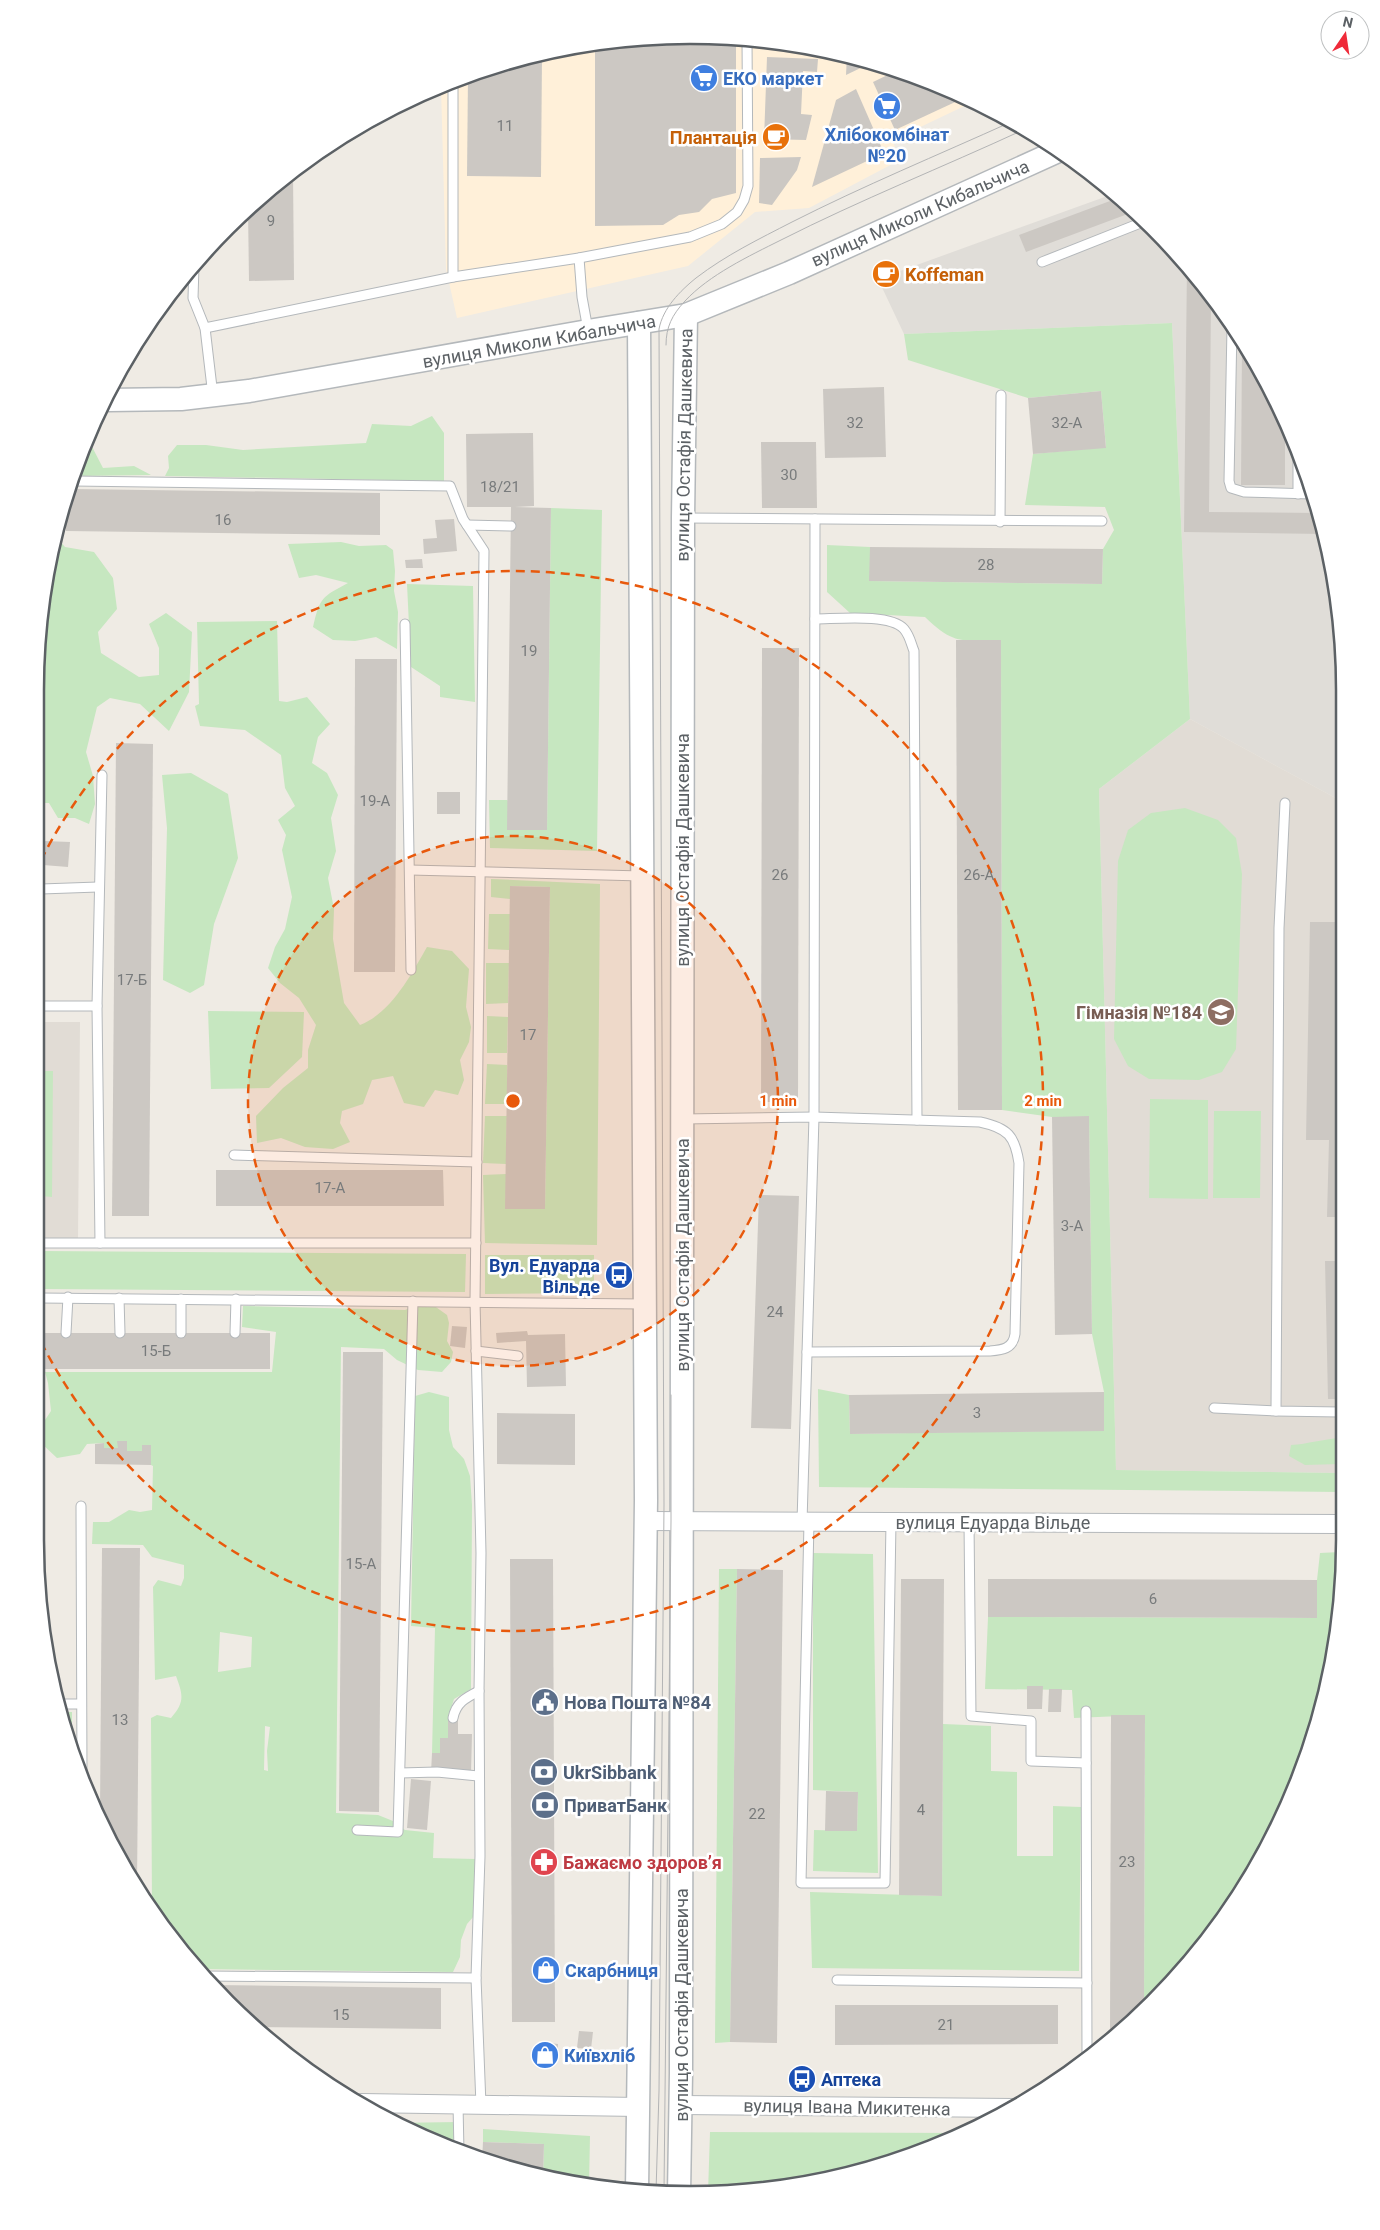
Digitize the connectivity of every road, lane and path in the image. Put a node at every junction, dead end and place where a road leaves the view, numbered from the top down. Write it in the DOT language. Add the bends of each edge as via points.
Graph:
graph roads {
  1 [pos="747,46"];
  2 [pos="453,89"];
  3 [pos="1051,154"];
  4 [pos="1138,224"];
  5 [pos="579,258"];
  6 [pos="1042,262"];
  7 [pos="194,277"];
  8 [pos="453,277"];
  9 [pos="686,315"];
  10 [pos="639,323"];
  11 [pos="205,328"];
  12 [pos="588,331"];
  13 [pos="1232,338"];
  14 [pos="1001,395"];
  15 [pos="213,396"];
  16 [pos="112,400"];
  17 [pos="1298,472"];
  18 [pos="78,481"];
  19 [pos="1298,494"];
  20 [pos="1306,494"];
  21 [pos="683,518"];
  22 [pos="815,519"];
  23 [pos="1102,521"];
  24 [pos="1000,522"];
  25 [pos="467,525"];
  26 [pos="511,526"];
  27 [pos="815,619"];
  28 [pos="405,624"];
  29 [pos="102,775"];
  30 [pos="1285,803"];
  31 [pos="410,870"];
  32 [pos="480,871"];
  33 [pos="642,876"];
  34 [pos="98,887"];
  35 [pos="44,888"];
  36 [pos="411,970"];
  37 [pos="44,1006"];
  38 [pos="97,1006"];
  39 [pos="814,1117"];
  40 [pos="682,1119"];
  41 [pos="917,1120"];
  42 [pos="234,1155"];
  43 [pos="477,1162"];
  44 [pos="44,1243"];
  45 [pos="100,1243"];
  46 [pos="476,1243"];
  47 [pos="68,1297"];
  48 [pos="44,1298"];
  49 [pos="119,1298"];
  50 [pos="181,1298"];
  51 [pos="236,1299"];
  52 [pos="413,1301"];
  53 [pos="475,1301"];
  54 [pos="646,1304"];
  55 [pos="66,1333"];
  56 [pos="120,1333"];
  57 [pos="181,1333"];
  58 [pos="235,1333"];
  59 [pos="476,1352"];
  60 [pos="806,1352"];
  61 [pos="518,1356"];
  62 [pos="1214,1408"];
  63 [pos="1276,1411"];
  64 [pos="1336,1412"];
  65 [pos="81,1506"];
  66 [pos="646,1521"];
  67 [pos="682,1521"];
  68 [pos="805,1522"];
  69 [pos="891,1522"];
  70 [pos="969,1522"];
  71 [pos="1336,1524"];
  72 [pos="478,1691"];
  73 [pos="65,1704"];
  74 [pos="81,1704"];
  75 [pos="1086,1711"];
  76 [pos="453,1718"];
  77 [pos="82,1758"];
  78 [pos="1086,1763"];
  79 [pos="400,1773"];
  80 [pos="478,1776"];
  81 [pos="356,1830"];
  82 [pos="213,1976"];
  83 [pos="476,1978"];
  84 [pos="837,1980"];
  85 [pos="1087,1983"];
  86 [pos="1087,2050"];
  87 [pos="373,2103"];
  88 [pos="458,2104"];
  89 [pos="481,2105"];
  90 [pos="681,2105"];
  91 [pos="638,2107"];
  92 [pos="982,2117"];
  93 [pos="459,2143"];
  94 [pos="637,2184"];
  95 [pos="679,2186"];
  1 -- 5 [label="lane" via="748,186 737,212 722,224 690,237"];
  2 -- 8 [label="lane"];
  3 -- 9 [label="street, вулиця Миколи Кибальчича" via="789,273"];
  4 -- 6 [label="lane"];
  5 -- 8 [label="lane"];
  5 -- 12 [label="lane"];
  7 -- 11 [label="lane" via="193,298"];
  8 -- 11 [label="lane"];
  9 -- 10 [label="street, вулиця Миколи Кибальчича"];
  9 -- 21 [label="street, вулиця Остафія Дашкевича"];
  10 -- 12 [label="street, вулиця Миколи Кибальчича"];
  10 -- 33 [label="street, вулиця Остафія Дашкевича"];
  11 -- 15 [label="lane"];
  12 -- 15 [label="street, вулиця Миколи Кибальчича" via="310,382"];
  13 -- 19 [label="lane" via="1231,488 1244,492"];
  14 -- 24 [label="lane"];
  15 -- 16 [label="street, вулиця Миколи Кибальчича"];
  17 -- 19 [label="lane"];
  18 -- 25 [label="lane" via="450,486"];
  19 -- 20 [label="lane"];
  21 -- 22 [label="lane"];
  21 -- 40 [label="street, вулиця Остафія Дашкевича"];
  22 -- 24 [label="lane"];
  22 -- 27 [label="lane"];
  23 -- 24 [label="lane"];
  25 -- 26 [label="lane"];
  25 -- 32 [label="lane" via="484,551"];
  27 -- 39 [label="lane"];
  27 -- 41 [label="lane" via="892,622 903,628 914,651"];
  28 -- 31 [label="lane"];
  29 -- 34 [label="lane"];
  30 -- 63 [label="lane" via="1279,928"];
  31 -- 32 [label="lane"];
  31 -- 36 [label="lane"];
  32 -- 33 [label="lane"];
  32 -- 43 [label="lane"];
  33 -- 54 [label="street, вулиця Остафія Дашкевича"];
  34 -- 35 [label="lane"];
  34 -- 38 [label="lane"];
  37 -- 38 [label="lane"];
  38 -- 45 [label="lane"];
  39 -- 40 [label="lane"];
  39 -- 41 [label="lane"];
  39 -- 60 [label="lane"];
  40 -- 67 [label="street, вулиця Остафія Дашкевича"];
  41 -- 60 [label="lane" via="991,1124 1014,1140 1019,1163 1014,1340 1003,1350 990,1351"];
  42 -- 43 [label="lane"];
  43 -- 46 [label="lane"];
  44 -- 45 [label="lane"];
  45 -- 46 [label="lane"];
  46 -- 53 [label="lane"];
  47 -- 48 [label="lane"];
  47 -- 49 [label="lane"];
  47 -- 55 [label="lane"];
  49 -- 50 [label="lane"];
  49 -- 56 [label="lane"];
  50 -- 51 [label="lane"];
  50 -- 57 [label="lane"];
  51 -- 52 [label="lane"];
  51 -- 58 [label="lane"];
  52 -- 53 [label="lane"];
  52 -- 79 [label="lane"];
  53 -- 54 [label="lane"];
  53 -- 59 [label="lane"];
  54 -- 66 [label="street, вулиця Остафія Дашкевича"];
  59 -- 61 [label="lane"];
  59 -- 72 [label="lane" via="481,1547"];
  60 -- 68 [label="lane"];
  62 -- 63 [label="lane"];
  63 -- 64 [label="lane"];
  65 -- 74 [label="lane"];
  66 -- 67 [label="street, вулиця Едуарда Вільде"];
  66 -- 91 [label="street, вулиця Остафія Дашкевича"];
  67 -- 68 [label="street, вулиця Едуарда Вільде"];
  67 -- 90 [label="street, вулиця Остафія Дашкевича"];
  68 -- 69 [label="street, вулиця Едуарда Вільде"];
  68 -- 69 [label="lane" via="801,1883 885,1883"];
  69 -- 70 [label="street, вулиця Едуарда Вільде"];
  70 -- 71 [label="street, вулиця Едуарда Вільде"];
  70 -- 78 [label="lane" via="971,1716 1031,1721 1031,1761"];
  72 -- 76 [label="lane" via="455,1707"];
  72 -- 80 [label="lane"];
  73 -- 74 [label="lane"];
  74 -- 77 [label="lane"];
  75 -- 78 [label="lane"];
  78 -- 85 [label="lane"];
  79 -- 80 [label="lane"];
  79 -- 81 [label="lane" via="398,1832"];
  80 -- 83 [label="lane" via="480,1856"];
  82 -- 83 [label="lane"];
  83 -- 89 [label="lane"];
  84 -- 85 [label="lane"];
  85 -- 86 [label="lane"];
  87 -- 88 [label="street"];
  88 -- 89 [label="street"];
  88 -- 93 [label="lane"];
  89 -- 91 [label="street"];
  90 -- 92 [label="street, вулиця Івана Микитенка"];
  90 -- 95 [label="street, вулиця Остафія Дашкевича"];
  91 -- 94 [label="street, вулиця Остафія Дашкевича"];
}
